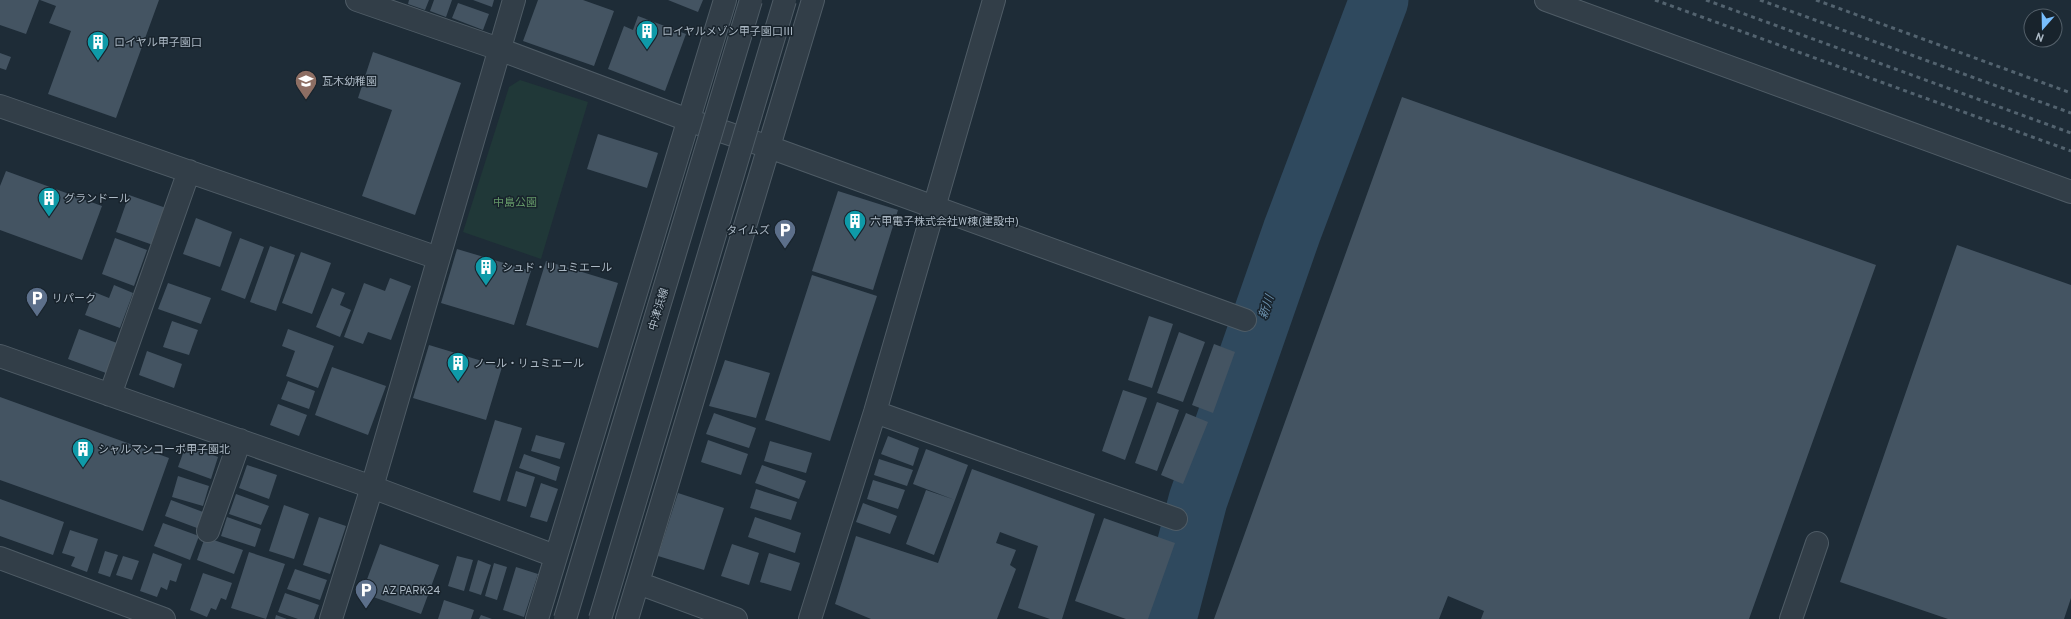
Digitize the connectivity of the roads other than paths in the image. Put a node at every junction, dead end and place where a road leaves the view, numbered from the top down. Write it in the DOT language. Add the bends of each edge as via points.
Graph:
graph roads {
  1 [pos="357,0"];
  2 [pos="514,0"];
  3 [pos="725,0"];
  4 [pos="751,0"];
  5 [pos="785,0"];
  6 [pos="813,0"];
  7 [pos="994,0"];
  8 [pos="1546,0"];
  9 [pos="499,49"];
  10 [pos="0,106"];
  11 [pos="688,120"];
  12 [pos="769,147"];
  13 [pos="189,171"];
  14 [pos="2071,192"];
  15 [pos="935,207"];
  16 [pos="438,258"];
  17 [pos="1245,320"];
  18 [pos="0,356"];
  19 [pos="110,395"];
  20 [pos="874,412"];
  21 [pos="240,440"];
  22 [pos="372,487"];
  23 [pos="1176,519"];
  24 [pos="208,531"];
  25 [pos="1816,542"];
  26 [pos="555,556"];
  27 [pos="0,558"];
  28 [pos="638,584"];
  29 [pos="164,619"];
  30 [pos="331,619"];
  31 [pos="537,619"];
  32 [pos="565,619"];
  33 [pos="600,619"];
  34 [pos="627,619"];
  35 [pos="736,619"];
  36 [pos="810,619"];
  37 [pos="1791,619"];
  1 -- 9 [label="street"];
  2 -- 9 [label="street"];
  3 -- 11 [label="street"];
  4 -- 32 [label="street, 中津浜線, bridge"];
  5 -- 33 [label="street, bridge"];
  6 -- 12 [label="street"];
  7 -- 15 [label="street"];
  8 -- 14 [label="street"];
  9 -- 11 [label="street"];
  9 -- 16 [label="street"];
  10 -- 13 [label="street"];
  11 -- 12 [label="street"];
  11 -- 26 [label="street"];
  12 -- 15 [label="street"];
  12 -- 28 [label="street"];
  13 -- 16 [label="street"];
  13 -- 19 [label="street"];
  15 -- 17 [label="street"];
  15 -- 20 [label="street"];
  16 -- 22 [label="street"];
  18 -- 19 [label="street"];
  19 -- 21 [label="street"];
  20 -- 23 [label="street"];
  20 -- 36 [label="street"];
  21 -- 22 [label="street"];
  21 -- 24 [label="street"];
  22 -- 26 [label="street"];
  22 -- 30 [label="street"];
  25 -- 37 [label="street"];
  26 -- 31 [label="street"];
  27 -- 29 [label="street"];
  28 -- 34 [label="street"];
  28 -- 35 [label="street"];
}
